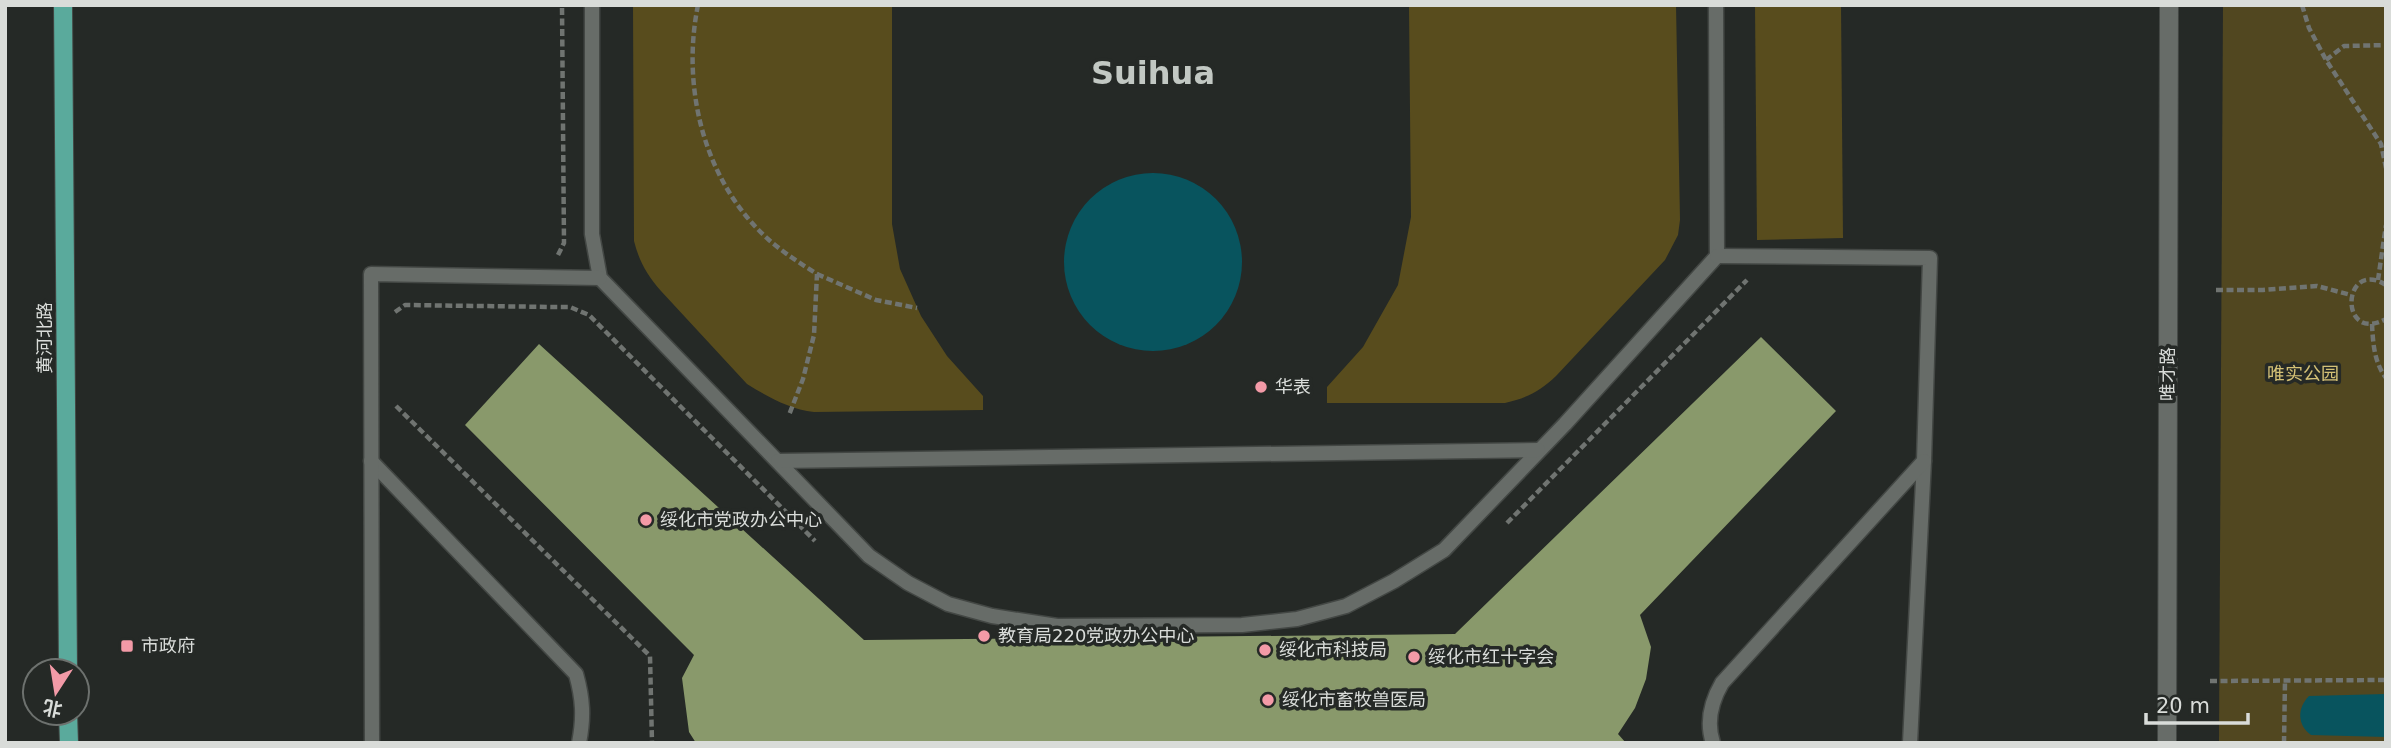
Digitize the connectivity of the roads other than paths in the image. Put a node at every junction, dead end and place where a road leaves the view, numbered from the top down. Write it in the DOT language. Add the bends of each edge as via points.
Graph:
graph roads {
  1 [pos="63,5"];
  2 [pos="592,5"];
  3 [pos="1716,5"];
  4 [pos="2169,5"];
  5 [pos="1717,256"];
  6 [pos="600,278"];
  7 [pos="1538,450"];
  8 [pos="372,461"];
  9 [pos="778,461"];
  10 [pos="1924,461"];
  11 [pos="68,657"];
  12 [pos="372,743"];
  13 [pos="579,743"];
  14 [pos="1713,743"];
  15 [pos="1910,743"];
  16 [pos="2167,743"];
  1 -- 11 [label="main road, 黄河北路"];
  2 -- 6 [label="lane" via="592,234"];
  3 -- 5 [label="lane"];
  4 -- 16 [label="street, 唯才路"];
  5 -- 7 [label="lane"];
  5 -- 10 [label="lane" via="1930,258"];
  6 -- 8 [label="lane" via="371,274"];
  6 -- 9 [label="lane"];
  7 -- 9 [label="lane"];
  7 -- 9 [label="lane" via="1444,550 1394,581 1346,606 1297,619 1242,625 1057,626 948,604 870,556"];
  8 -- 12 [label="lane"];
  8 -- 13 [label="lane" via="576,674 582,696"];
  10 -- 14 [label="lane" via="1721,683 1710,714"];
  10 -- 15 [label="lane"];
}
